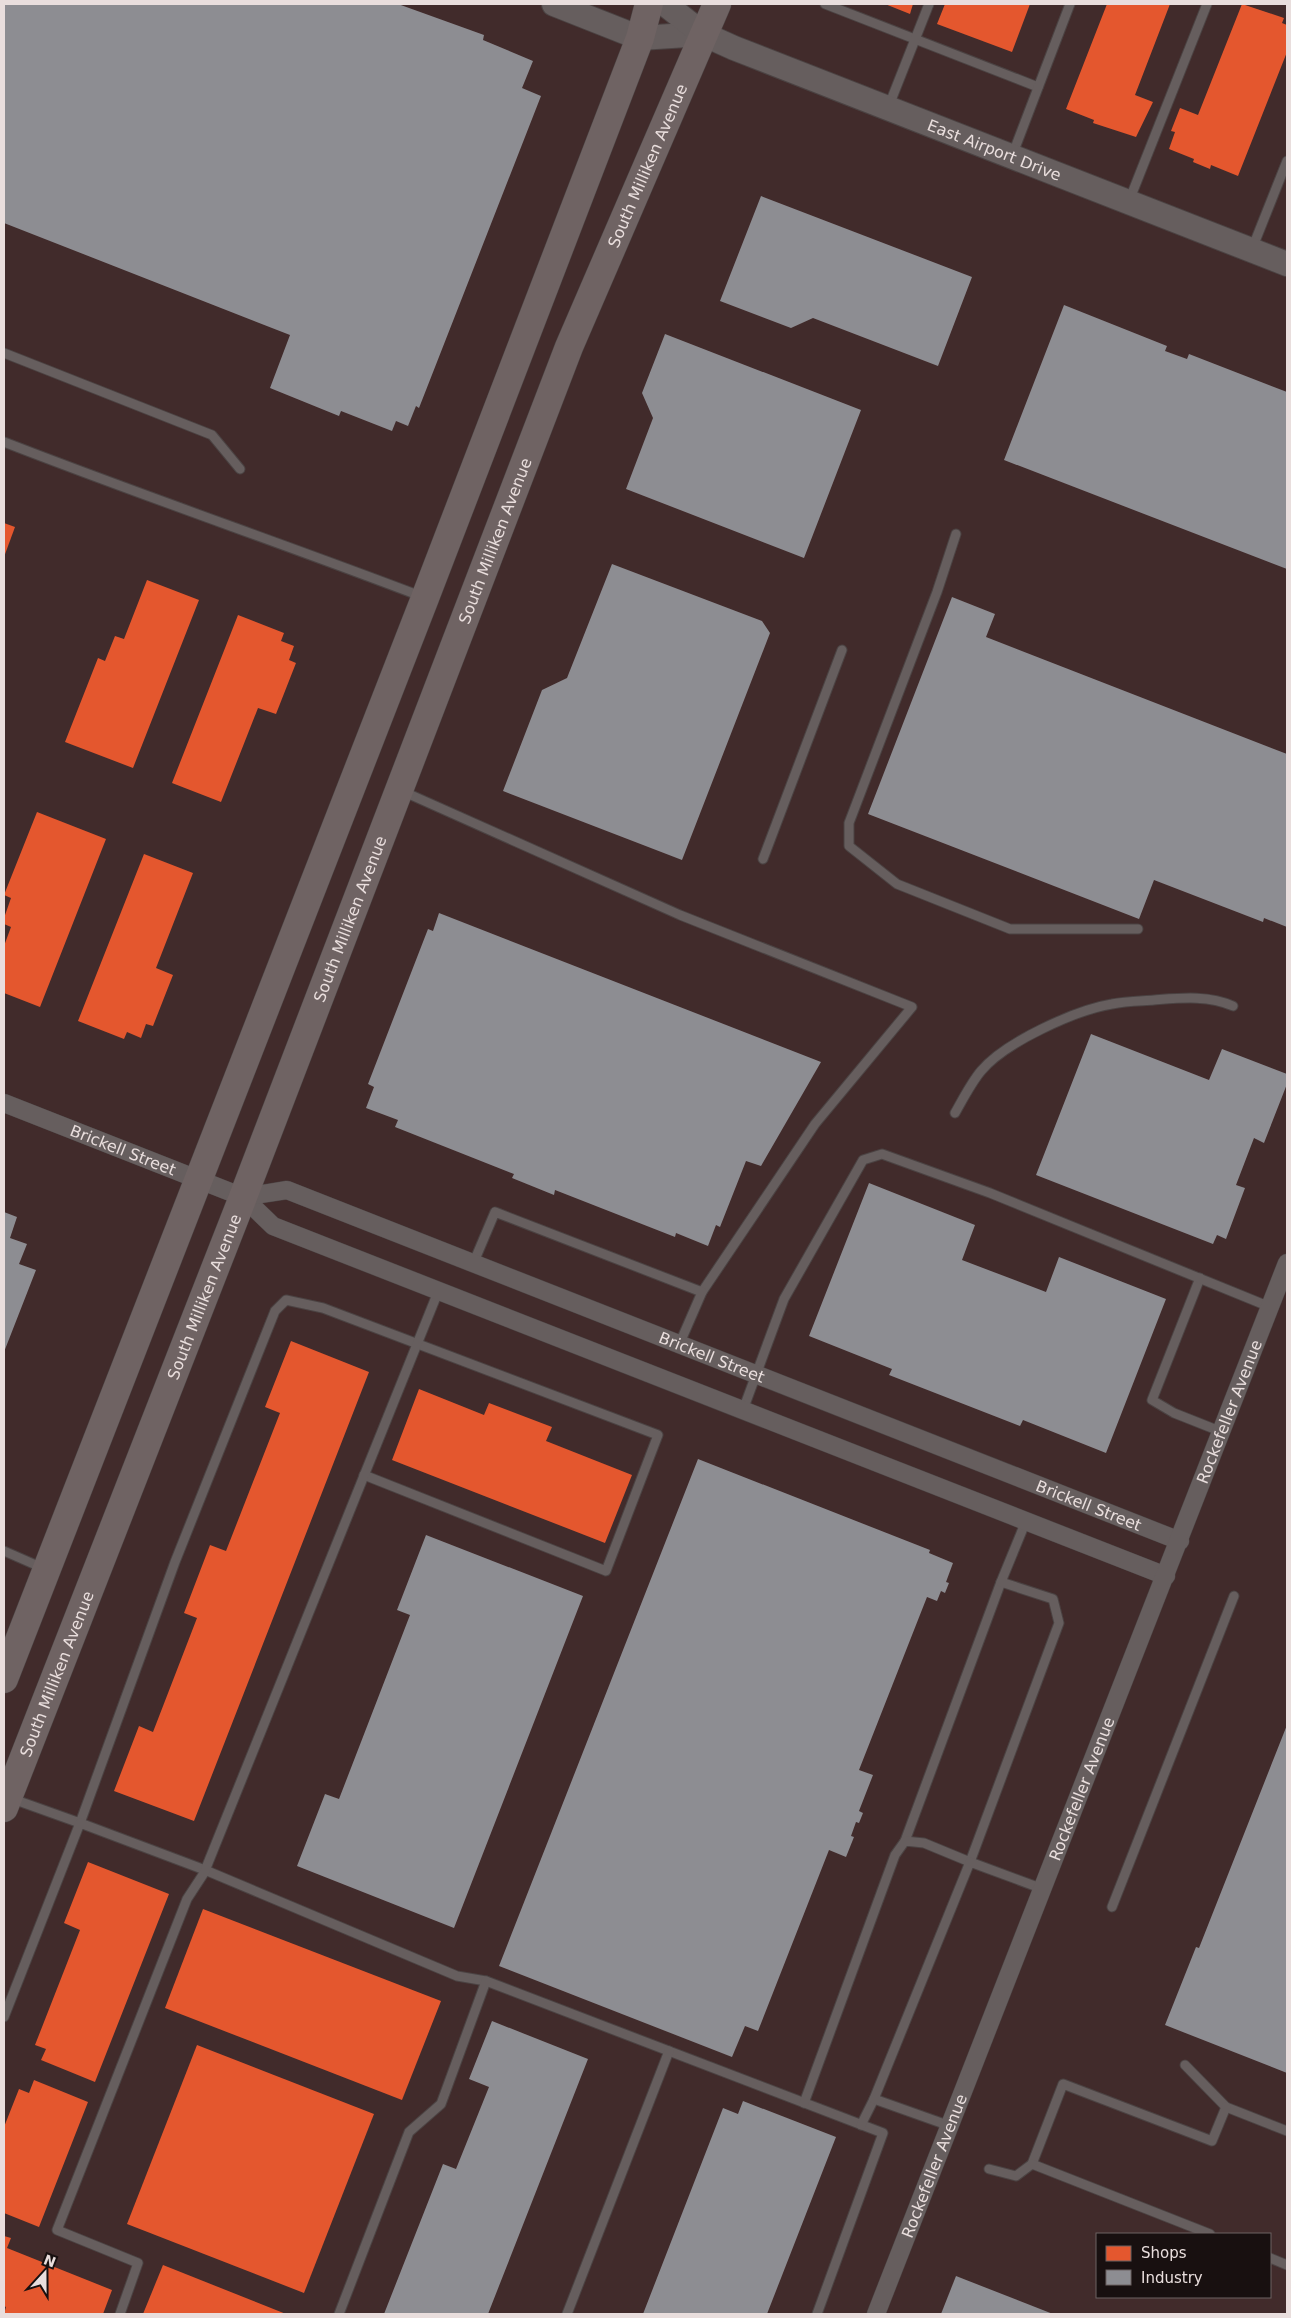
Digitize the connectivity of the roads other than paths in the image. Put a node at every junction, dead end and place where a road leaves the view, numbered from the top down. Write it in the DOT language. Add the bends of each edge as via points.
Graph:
graph roads {
  1 [pos="554,4"];
  2 [pos="648,4"];
  3 [pos="665,4"];
  4 [pos="717,4"];
  5 [pos="825,4"];
  6 [pos="929,4"];
  7 [pos="1070,4"];
  8 [pos="1207,4"];
  9 [pos="703,34"];
  10 [pos="640,38"];
  11 [pos="914,40"];
  12 [pos="1038,87"];
  13 [pos="887,108"];
  14 [pos="1012,156"];
  15 [pos="1287,161"];
  16 [pos="1284,180"];
  17 [pos="1128,202"];
  18 [pos="1252,250"];
  19 [pos="1287,264"];
  20 [pos="4,352"];
  21 [pos="4,442"];
  22 [pos="240,469"];
  23 [pos="956,534"];
  24 [pos="425,598"];
  25 [pos="842,650"];
  26 [pos="399,789"];
  27 [pos="763,859"];
  28 [pos="1138,929"];
  29 [pos="1233,1006"];
  30 [pos="4,1103"];
  31 [pos="956,1113"];
  32 [pos="200,1180"];
  33 [pos="243,1197"];
  34 [pos="473,1264"];
  35 [pos="1287,1264"];
  36 [pos="1200,1278"];
  37 [pos="438,1292"];
  38 [pos="702,1292"];
  39 [pos="1270,1307"];
  40 [pos="416,1344"];
  41 [pos="679,1345"];
  42 [pos="755,1375"];
  43 [pos="743,1410"];
  44 [pos="1222,1432"];
  45 [pos="364,1475"];
  46 [pos="1026,1520"];
  47 [pos="1180,1541"];
  48 [pos="4,1551"];
  49 [pos="46,1570"];
  50 [pos="1166,1576"];
  51 [pos="1001,1582"];
  52 [pos="1234,1596"];
  53 [pos="4,1678"];
  54 [pos="6,1803"];
  55 [pos="80,1823"];
  56 [pos="905,1841"];
  57 [pos="970,1862"];
  58 [pos="205,1870"];
  59 [pos="1043,1889"];
  60 [pos="1112,1907"];
  61 [pos="486,1981"];
  62 [pos="4,2017"];
  63 [pos="669,2051"];
  64 [pos="1185,2065"];
  65 [pos="874,2100"];
  66 [pos="804,2103"];
  67 [pos="1226,2107"];
  68 [pos="861,2125"];
  69 [pos="950,2126"];
  70 [pos="1287,2132"];
  71 [pos="1032,2164"];
  72 [pos="989,2169"];
  73 [pos="1207,2233"];
  74 [pos="1271,2258"];
  75 [pos="1287,2265"];
  76 [pos="120,2314"];
  77 [pos="339,2314"];
  78 [pos="567,2314"];
  79 [pos="817,2314"];
  80 [pos="876,2314"];
  1 -- 10 [label="main road, East Airport Drive"];
  2 -- 10 [label="main road"];
  3 -- 9 [label="main road, East Airport Drive"];
  4 -- 9 [label="main road, South Milliken Avenue"];
  5 -- 11 [label="lane"];
  6 -- 11 [label="lane"];
  7 -- 12 [label="lane"];
  8 -- 17 [label="lane"];
  9 -- 10 [label="main road, East Airport Drive"];
  9 -- 13 [label="main road, East Airport Drive"];
  9 -- 26 [label="main road, South Milliken Avenue" via="569,347"];
  10 -- 24 [label="main road"];
  11 -- 12 [label="lane"];
  11 -- 13 [label="lane"];
  12 -- 14 [label="lane"];
  13 -- 14 [label="main road, East Airport Drive"];
  14 -- 17 [label="main road, East Airport Drive"];
  15 -- 16 [label="lane"];
  16 -- 18 [label="lane"];
  17 -- 18 [label="main road, East Airport Drive"];
  18 -- 19 [label="main road, East Airport Drive"];
  20 -- 22 [label="lane" via="212,435"];
  21 -- 24 [label="lane"];
  23 -- 28 [label="lane" via="849,824 849,846 896,884 1010,929"];
  24 -- 32 [label="main road"];
  25 -- 27 [label="lane"];
  26 -- 33 [label="main road, South Milliken Avenue"];
  26 -- 38 [label="lane" via="680,914 912,1007 815,1124"];
  29 -- 31 [label="lane" via="1218,1000 1195,998 1113,1003 1083,1011 1013,1045 982,1070"];
  30 -- 32 [label="street, Brickell Street"];
  32 -- 33 [label="street, Brickell Street"];
  32 -- 49 [label="main road"];
  33 -- 34 [label="street, Brickell Street" via="287,1190"];
  33 -- 37 [label="street, Brickell Street" via="273,1226"];
  33 -- 54 [label="main road, South Milliken Avenue"];
  34 -- 38 [label="lane" via="495,1212"];
  34 -- 41 [label="street, Brickell Street"];
  35 -- 39 [label="street, Rockefeller Avenue"];
  36 -- 39 [label="lane"];
  36 -- 42 [label="lane" via="990,1193 882,1154 863,1160 831,1215 784,1300"];
  36 -- 44 [label="lane" via="1152,1400 1174,1413"];
  37 -- 40 [label="lane"];
  37 -- 43 [label="street, Brickell Street"];
  38 -- 41 [label="lane"];
  39 -- 44 [label="street, Rockefeller Avenue"];
  40 -- 45 [label="lane"];
  40 -- 45 [label="lane" via="658,1435 606,1571"];
  40 -- 55 [label="lane" via="323,1308 286,1300 275,1311 175,1562"];
  41 -- 42 [label="street, Brickell Street"];
  42 -- 43 [label="lane"];
  42 -- 47 [label="street, Brickell Street"];
  43 -- 46 [label="street, Brickell Street"];
  44 -- 47 [label="street, Rockefeller Avenue"];
  45 -- 58 [label="lane"];
  46 -- 50 [label="street, Brickell Street"];
  46 -- 51 [label="lane"];
  47 -- 50 [label="street, Rockefeller Avenue"];
  48 -- 49 [label="lane"];
  49 -- 53 [label="main road"];
  50 -- 59 [label="street, Rockefeller Avenue"];
  51 -- 56 [label="lane"];
  51 -- 57 [label="lane" via="1053,1599 1059,1623"];
  52 -- 60 [label="lane"];
  54 -- 55 [label="lane"];
  55 -- 58 [label="lane"];
  55 -- 62 [label="lane"];
  56 -- 57 [label="lane" via="924,1843"];
  56 -- 66 [label="lane" via="895,1856"];
  57 -- 59 [label="lane"];
  57 -- 65 [label="lane"];
  58 -- 61 [label="lane" via="458,1976"];
  58 -- 76 [label="lane" via="187,1899 57,2230 138,2263"];
  59 -- 69 [label="street, Rockefeller Avenue"];
  61 -- 63 [label="lane"];
  61 -- 77 [label="lane" via="441,2104 409,2132"];
  63 -- 66 [label="lane"];
  63 -- 78 [label="lane"];
  64 -- 67 [label="lane"];
  65 -- 68 [label="lane"];
  65 -- 69 [label="lane"];
  66 -- 68 [label="lane"];
  67 -- 70 [label="lane"];
  67 -- 71 [label="lane" via="1212,2141 1063,2084"];
  68 -- 79 [label="lane" via="883,2133"];
  69 -- 80 [label="street, Rockefeller Avenue"];
  71 -- 72 [label="lane" via="1016,2176"];
  71 -- 73 [label="lane"];
  74 -- 75 [label="lane"];
}
